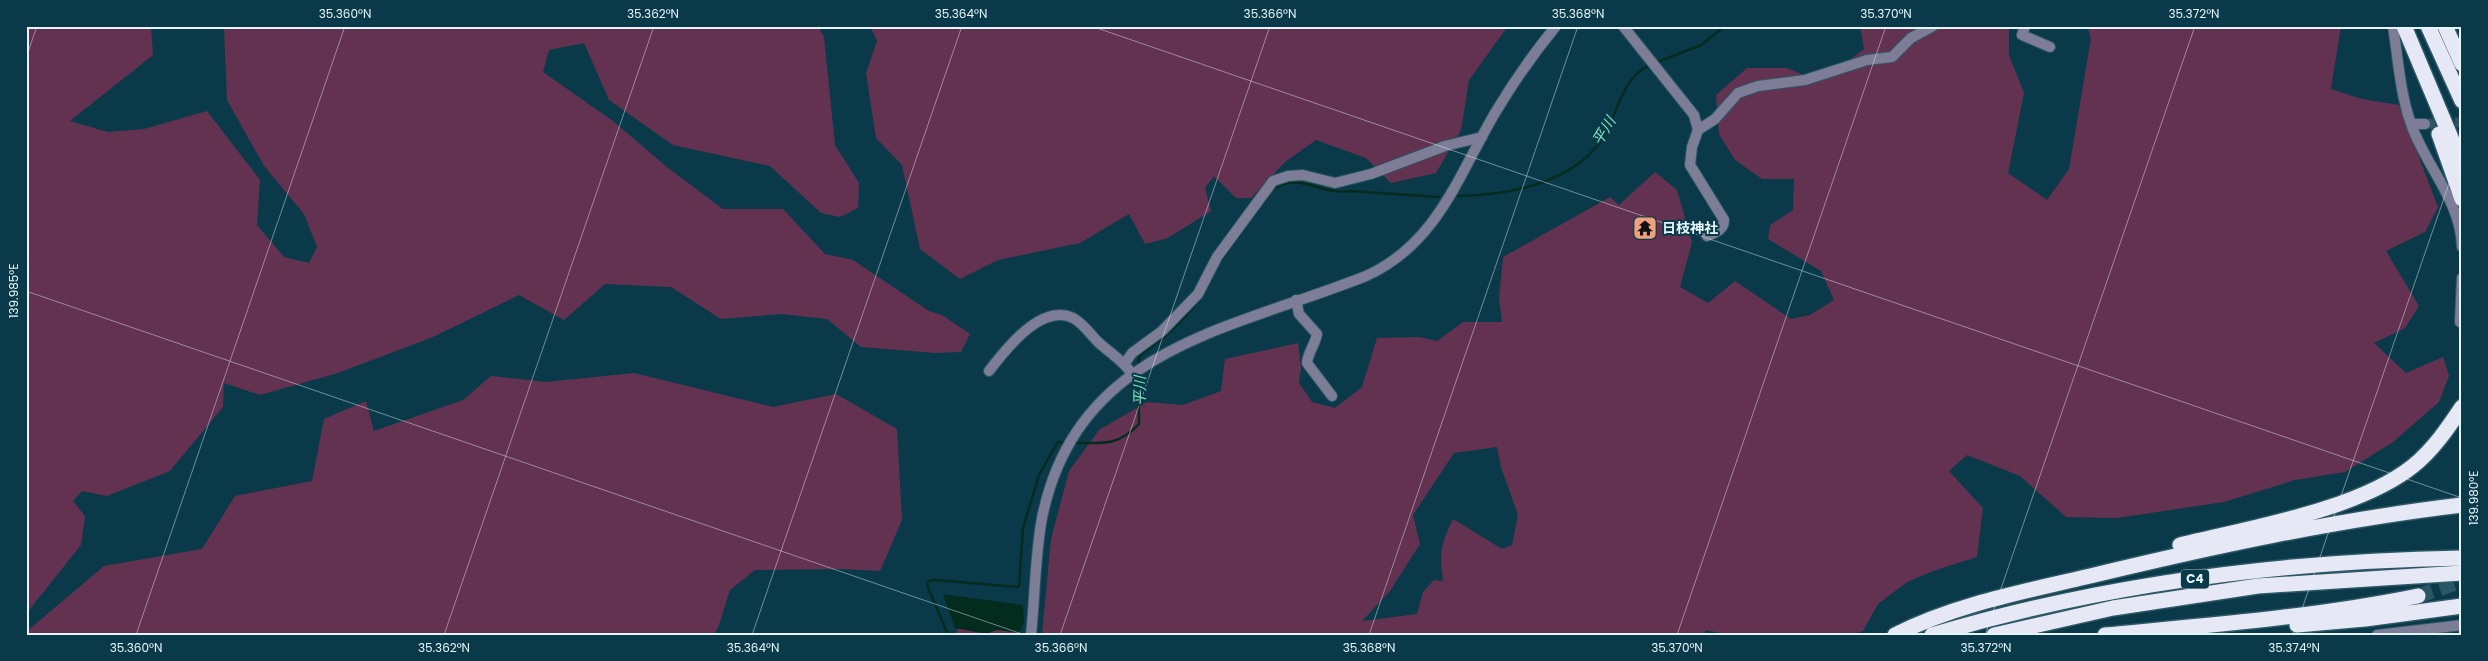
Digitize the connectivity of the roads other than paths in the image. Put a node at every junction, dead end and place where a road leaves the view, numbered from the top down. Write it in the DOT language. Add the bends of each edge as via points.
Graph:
graph roads {
  1 [pos="1556,26"];
  2 [pos="1623,26"];
  3 [pos="1933,26"];
  4 [pos="2025,26"];
  5 [pos="2392,26"];
  6 [pos="2404,26"];
  7 [pos="2428,26"];
  8 [pos="2445,26"];
  9 [pos="2050,47"];
  10 [pos="2462,64"];
  11 [pos="2431,92"];
  12 [pos="2462,101"];
  13 [pos="2411,124"];
  14 [pos="2425,124"];
  15 [pos="1698,130"];
  16 [pos="1482,137"];
  17 [pos="2462,164"];
  18 [pos="2462,199"];
  19 [pos="1707,236"];
  20 [pos="2462,246"];
  21 [pos="2462,278"];
  22 [pos="1296,300"];
  23 [pos="2462,322"];
  24 [pos="1125,363"];
  25 [pos="989,371"];
  26 [pos="1136,371"];
  27 [pos="1332,396"];
  28 [pos="2462,407"];
  29 [pos="2462,505"];
  30 [pos="2462,558"];
  31 [pos="2462,573"];
  32 [pos="2418,596"];
  33 [pos="2001,598"];
  34 [pos="2462,606"];
  35 [pos="2462,625"];
  36 [pos="2165,629"];
  37 [pos="1031,635"];
  38 [pos="1895,635"];
  39 [pos="1932,635"];
  40 [pos="1994,635"];
  41 [pos="2105,635"];
  42 [pos="2377,635"];
  1 -- 16 [label="street" via="1520,75"];
  2 -- 15 [label="street" via="1694,115"];
  3 -- 15 [label="street" via="1911,38 1892,57 1867,60 1805,80 1758,86 1738,93 1715,119"];
  4 -- 9 [label="street" via="2022,34"];
  5 -- 13 [label="street"];
  6 -- 11 [label="highway"];
  7 -- 12 [label="highway"];
  8 -- 10 [label="highway"];
  11 -- 17 [label="highway"];
  11 -- 18 [label="highway" via="2429,106"];
  13 -- 14 [label="street"];
  13 -- 20 [label="street" via="2453,209"];
  15 -- 19 [label="street" via="1690,165 1724,220 1721,230"];
  16 -- 22 [label="street" via="1436,220 1410,249 1366,276"];
  16 -- 24 [label="street" via="1335,183 1303,175 1274,181 1217,257 1198,294 1162,332 1138,348"];
  21 -- 23 [label="street"];
  22 -- 26 [label="street" via="1184,344"];
  22 -- 27 [label="street" via="1299,314 1317,334 1307,363"];
  24 -- 25 [label="street" via="1072,318 1062,316 1032,325 1015,339"];
  24 -- 26 [label="street"];
  26 -- 37 [label="street" via="1108,394 1068,448 1054,480 1042,518"];
  28 -- 33 [label="highway" via="2446,431 2413,466 2360,496 2251,528 2123,558"];
  29 -- 33 [label="highway" via="2260,537"];
  30 -- 39 [label="highway, C4" via="2329,565 2185,581 2007,614"];
  31 -- 40 [label="highway, C4" via="2258,586 2113,608"];
  32 -- 36 [label="highway" via="2377,605"];
  33 -- 38 [label="highway" via="1926,619"];
  34 -- 36 [label="highway" via="2249,631"];
  35 -- 42 [label="street"];
  36 -- 41 [label="highway"];
}
